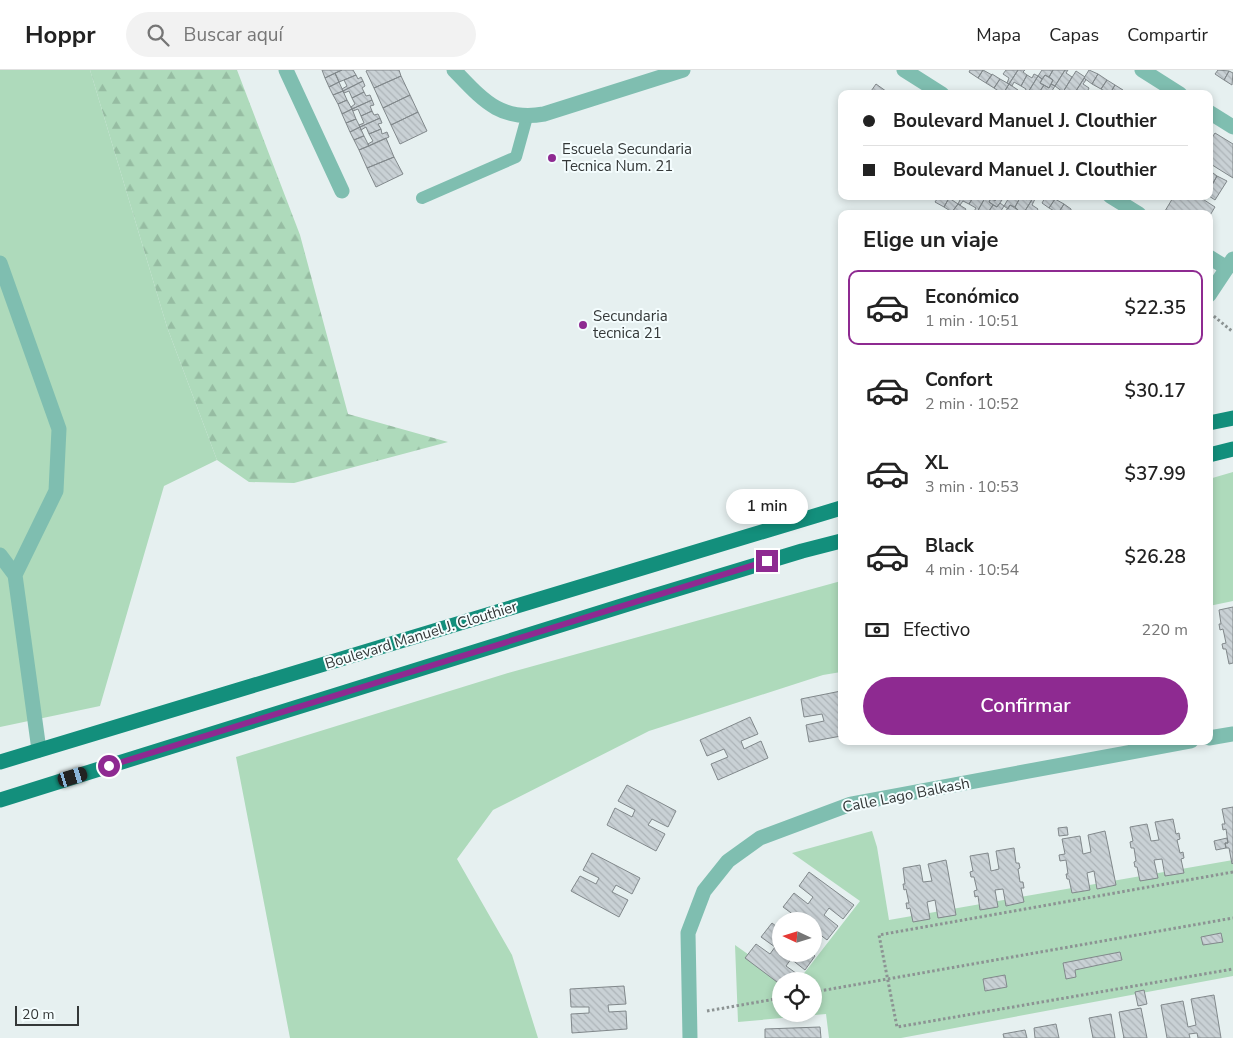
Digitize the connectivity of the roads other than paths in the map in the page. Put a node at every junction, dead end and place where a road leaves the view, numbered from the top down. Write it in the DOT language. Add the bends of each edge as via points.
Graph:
graph roads {
  1 [pos="286,70"];
  2 [pos="454,70"];
  3 [pos="682,70"];
  4 [pos="904,70"];
  5 [pos="1142,70"];
  6 [pos="936,90"];
  7 [pos="1174,90"];
  8 [pos="1213,114"];
  9 [pos="527,117"];
  10 [pos="1233,127"];
  11 [pos="342,192"];
  12 [pos="422,198"];
  13 [pos="1116,200"];
  14 [pos="1132,210"];
  15 [pos="1213,258"];
  16 [pos="0,263"];
  17 [pos="1230,263"];
  18 [pos="1213,289"];
  19 [pos="1233,418"];
  20 [pos="1213,422"];
  21 [pos="1233,449"];
  22 [pos="1213,454"];
  23 [pos="838,509"];
  24 [pos="838,542"];
  25 [pos="0,555"];
  26 [pos="15,574"];
  27 [pos="1233,734"];
  28 [pos="1213,737"];
  29 [pos="1169,745"];
  30 [pos="39,750"];
  31 [pos="0,762"];
  32 [pos="0,800"];
  33 [pos="690,1038"];
  1 -- 11 [label="street"];
  2 -- 9 [label="street" via="484,100 511,115"];
  3 -- 9 [label="street"];
  4 -- 6 [label="street"];
  5 -- 7 [label="street"];
  8 -- 10 [label="street"];
  9 -- 12 [label="lane" via="516,157"];
  13 -- 14 [label="street"];
  15 -- 17 [label="street"];
  16 -- 26 [label="street" via="59,429 56,491"];
  17 -- 18 [label="street"];
  19 -- 20 [label="main road"];
  21 -- 22 [label="main road"];
  23 -- 30 [label="main road, Boulevard Manuel J. Clouthier"];
  24 -- 32 [label="main road, Boulevard Manuel J. Clouthier"];
  25 -- 26 [label="street"];
  26 -- 30 [label="street"];
  27 -- 28 [label="street"];
  29 -- 33 [label="street, Calle Lago Balkash" via="851,804 760,838 728,861 704,891 688,932"];
  30 -- 31 [label="main road, Boulevard Manuel J. Clouthier"];
}
